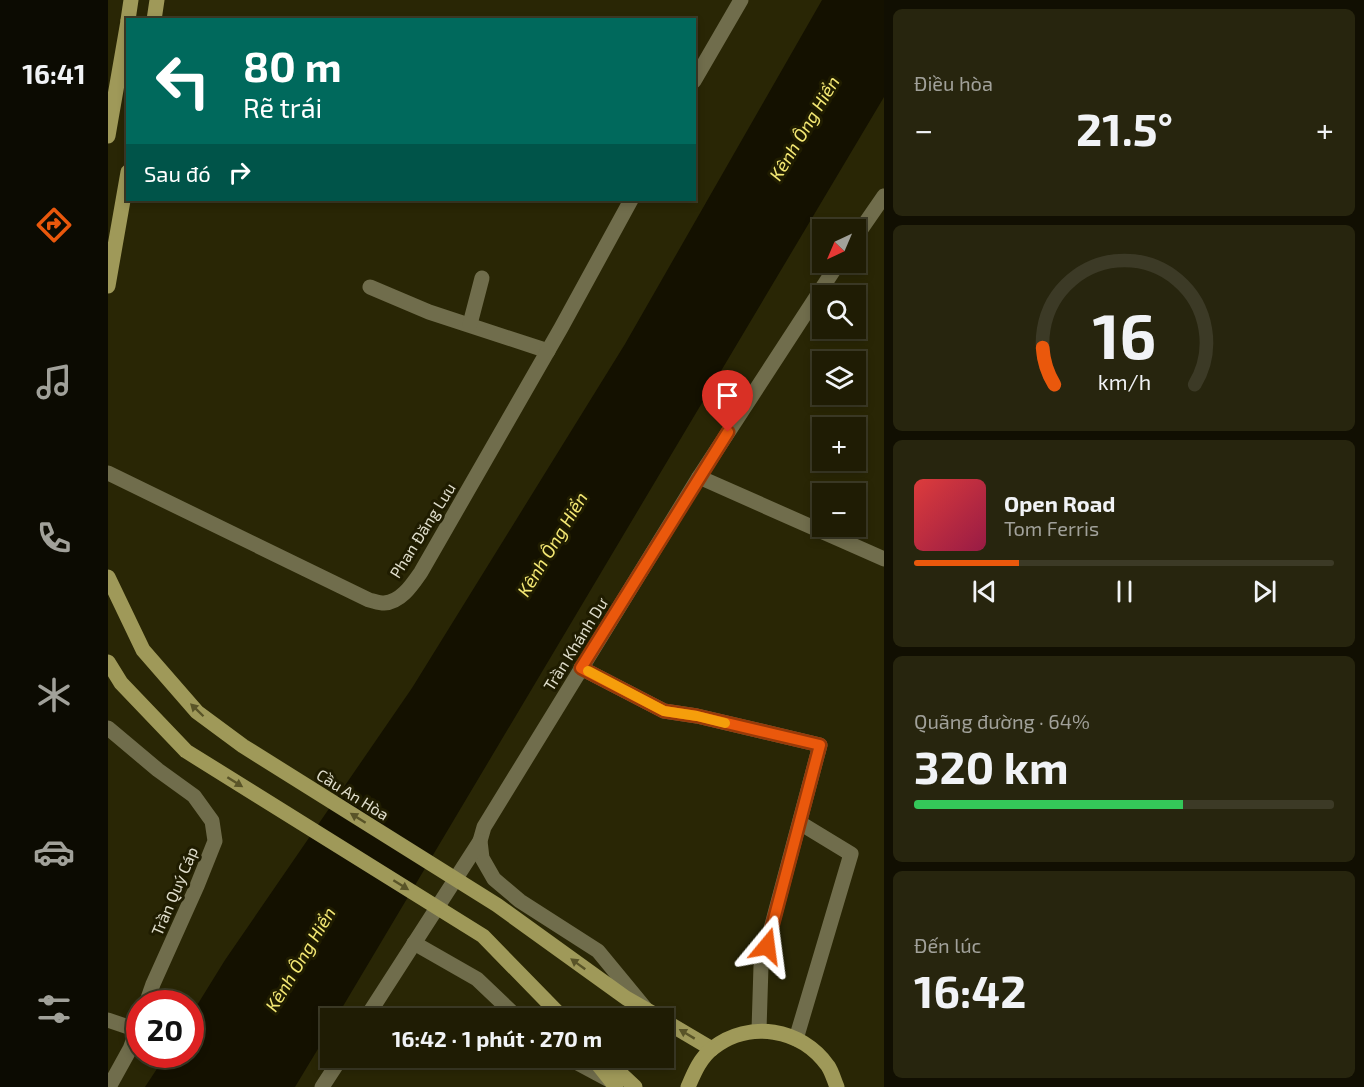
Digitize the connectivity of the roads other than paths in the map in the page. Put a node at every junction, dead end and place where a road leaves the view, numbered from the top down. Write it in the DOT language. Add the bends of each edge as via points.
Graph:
graph roads {
  1 [pos="131,0"];
  2 [pos="157,0"];
  3 [pos="741,0"];
  4 [pos="128,18"];
  5 [pos="154,18"];
  6 [pos="126,32"];
  7 [pos="696,78"];
  8 [pos="108,136"];
  9 [pos="126,181"];
  10 [pos="884,196"];
  11 [pos="630,201"];
  12 [pos="866,222"];
  13 [pos="112,243"];
  14 [pos="832,273"];
  15 [pos="482,278"];
  16 [pos="108,286"];
  17 [pos="370,287"];
  18 [pos="470,324"];
  19 [pos="549,351"];
  20 [pos="108,473"];
  21 [pos="699,477"];
  22 [pos="884,559"];
  23 [pos="108,577"];
  24 [pos="108,662"];
  25 [pos="581,668"];
  26 [pos="108,728"];
  27 [pos="800,823"];
  28 [pos="480,841"];
  29 [pos="414,943"];
  30 [pos="151,990"];
  31 [pos="372,1008"];
  32 [pos="507,1008"];
  33 [pos="552,1008"];
  34 [pos="644,1008"];
  35 [pos="645,1008"];
  36 [pos="108,1020"];
  37 [pos="126,1024"];
  38 [pos="674,1026"];
  39 [pos="759,1030"];
  40 [pos="796,1039"];
  41 [pos="712,1049"];
  42 [pos="126,1056"];
  43 [pos="334,1068"];
  44 [pos="585,1068"];
  45 [pos="601,1068"];
  46 [pos="615,1068"];
  47 [pos="615,1085"];
  48 [pos="109,1087"];
  49 [pos="322,1087"];
  50 [pos="635,1087"];
  51 [pos="688,1087"];
  52 [pos="837,1087"];
  1 -- 4 [label="main road"];
  2 -- 5 [label="main road"];
  3 -- 7 [label="street"];
  6 -- 8 [label="main road"];
  9 -- 13 [label="main road"];
  10 -- 12 [label="street"];
  11 -- 19 [label="street, Phan Đăng Lưu"];
  13 -- 16 [label="main road"];
  14 -- 21 [label="street, Trần Khánh Dư"];
  15 -- 18 [label="street"];
  17 -- 18 [label="street"];
  18 -- 19 [label="street"];
  19 -- 20 [label="street, Phan Đăng Lưu" via="421,572 407,591 384,603 369,600"];
  21 -- 22 [label="street"];
  21 -- 25 [label="street, Trần Khánh Dư"];
  34 -- 23 [label="main road, Cầu An Hòa, one-way" via="497,905 243,746 197,712 143,650"];
  24 -- 33 [label="main road, one-way" via="121,683 186,751 483,936"];
  25 -- 27 [label="street" via="664,711 820,745"];
  25 -- 28 [label="street, Trần Khánh Dư" via="484,827"];
  26 -- 30 [label="street, Trần Quý Cáp" via="194,796 212,821 215,842"];
  27 -- 39 [label="street" via="761,966"];
  27 -- 40 [label="street" via="851,854"];
  28 -- 29 [label="street, Trần Khánh Dư"];
  28 -- 35 [label="street" via="482,858 494,879 520,901 598,951"];
  29 -- 31 [label="street, Trần Khánh Dư"];
  29 -- 32 [label="street" via="477,980"];
  36 -- 37 [label="street"];
  41 -- 38 [label="main road, Cầu An Hòa, one-way"];
  39 -- 40 [label="main road"];
  39 -- 41 [label="main road" via="733,1036"];
  40 -- 52 [label="main road" via="810,1046 828,1066"];
  41 -- 51 [label="main road" via="695,1068"];
  42 -- 48 [label="street"];
  43 -- 49 [label="street"];
  44 -- 47 [label="street"];
  45 -- 47 [label="main road"];
  46 -- 50 [label="main road"];
}
